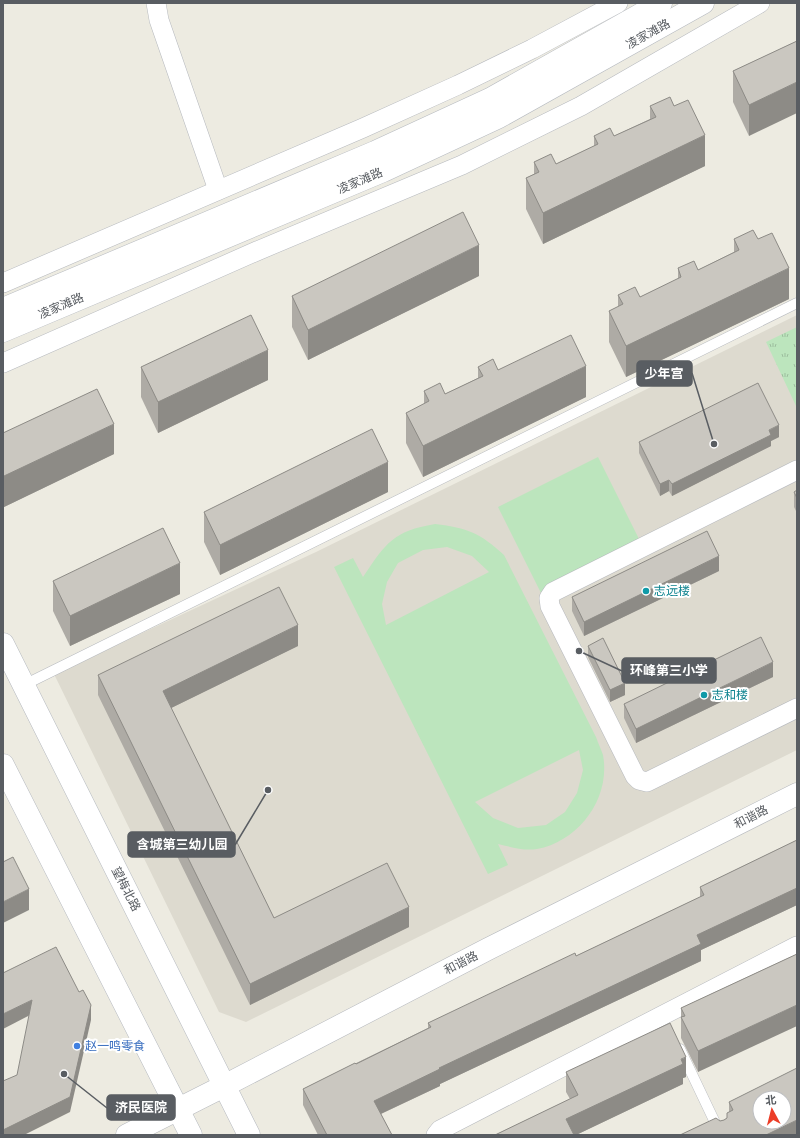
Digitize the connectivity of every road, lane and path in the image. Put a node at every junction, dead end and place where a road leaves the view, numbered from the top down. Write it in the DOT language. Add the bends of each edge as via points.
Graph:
graph roads {
  1 [pos="156,3"];
  2 [pos="618,3"];
  3 [pos="661,3"];
  4 [pos="703,3"];
  5 [pos="760,3"];
  6 [pos="218,190"];
  7 [pos="3,283"];
  8 [pos="797,303"];
  9 [pos="3,309"];
  10 [pos="3,331"];
  11 [pos="3,363"];
  12 [pos="797,470"];
  13 [pos="3,644"];
  14 [pos="24,685"];
  15 [pos="797,708"];
  16 [pos="3,765"];
  17 [pos="797,794"];
  18 [pos="797,946"];
  19 [pos="677,1043"];
  20 [pos="224,1086"];
  21 [pos="178,1109"];
  22 [pos="127,1135"];
  23 [pos="191,1135"];
  24 [pos="249,1135"];
  25 [pos="436,1135"];
  26 [pos="721,1135"];
  1 -- 6 [label="street" via="159,20"];
  2 -- 6 [label="street" via="458,85"];
  3 -- 9 [label="main road, 凌家滩路" via="476,106 375,152"];
  4 -- 10 [label="main road, 凌家滩路" via="499,118 383,171"];
  5 -- 11 [label="street" via="581,106 462,165"];
  6 -- 7 [label="street"];
  8 -- 14 [label="lane"];
  12 -- 15 [label="street" via="553,592 549,598 550,606 639,780 648,782"];
  13 -- 14 [label="main road, 望梅北路"];
  14 -- 20 [label="main road, 望梅北路"];
  16 -- 21 [label="main road"];
  17 -- 20 [label="main road, 和谐路" via="488,949"];
  18 -- 25 [label="street" via="665,1019 440,1130"];
  19 -- 26 [label="lane"];
  20 -- 21 [label="main road, 和谐路"];
  20 -- 24 [label="main road, 望梅北路"];
  21 -- 22 [label="main road, 和谐路"];
  21 -- 23 [label="main road"];
}
